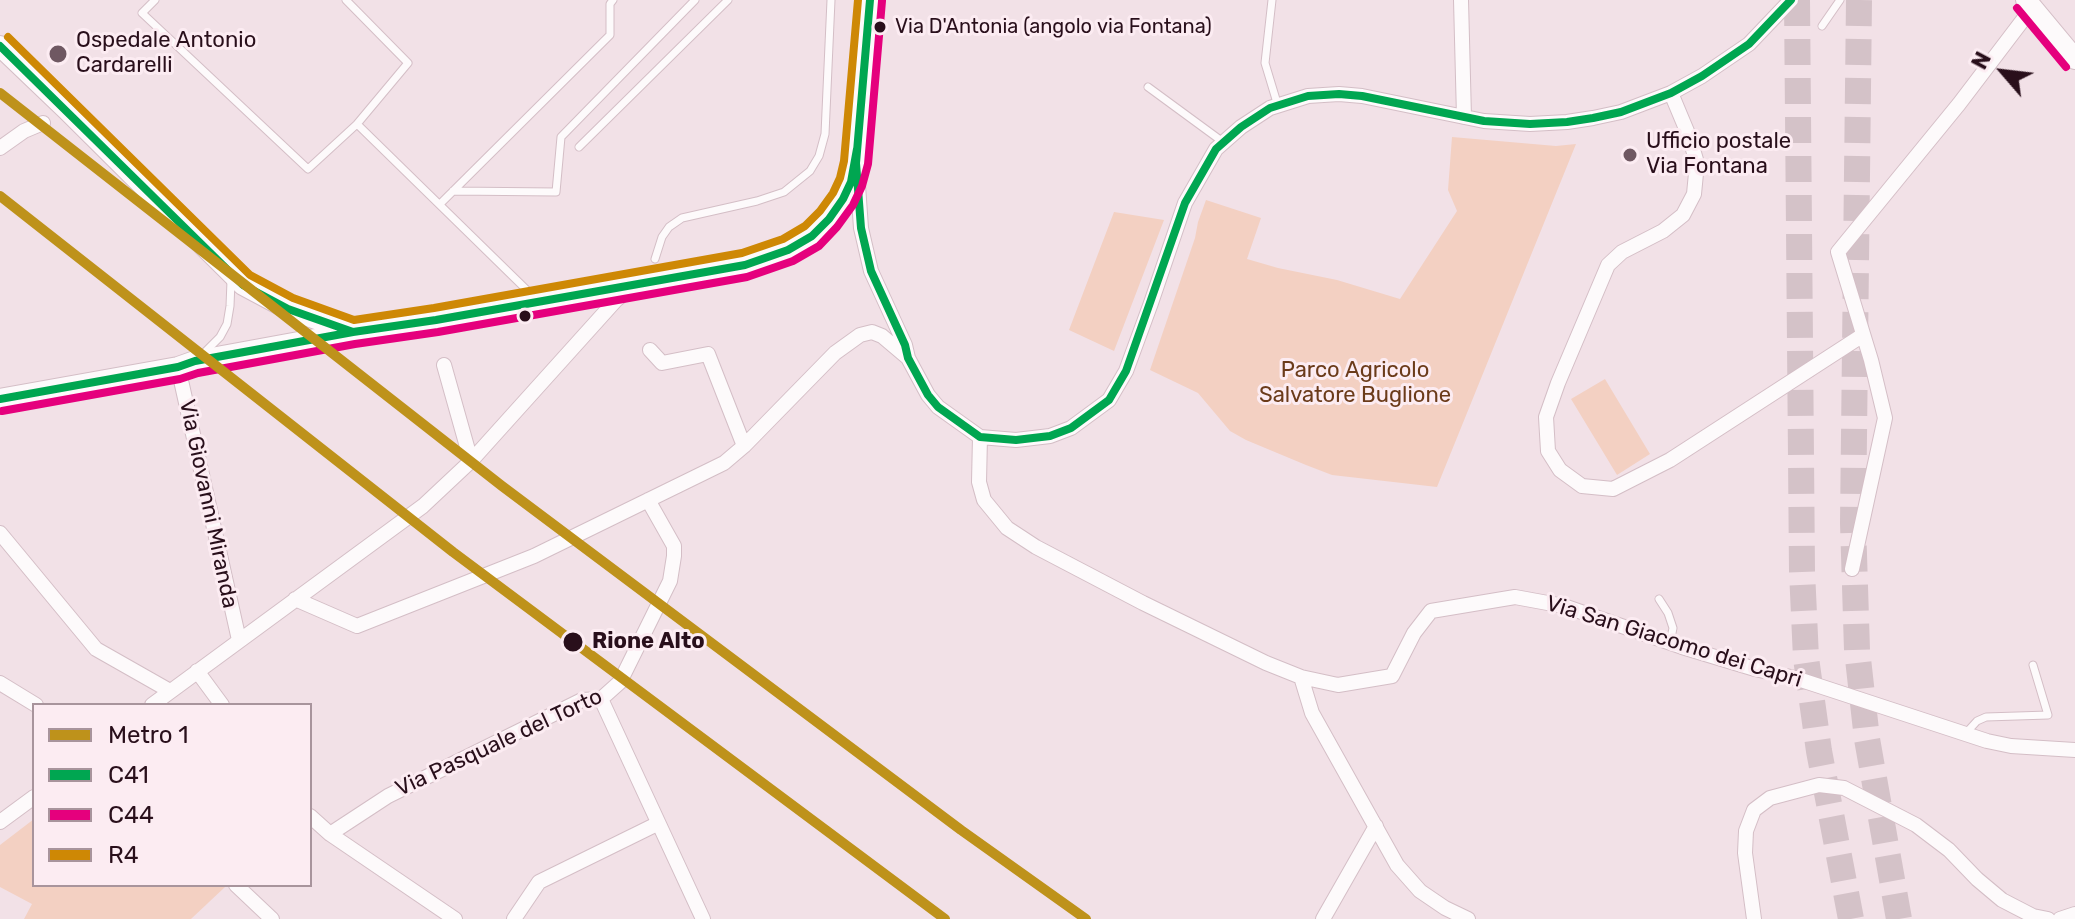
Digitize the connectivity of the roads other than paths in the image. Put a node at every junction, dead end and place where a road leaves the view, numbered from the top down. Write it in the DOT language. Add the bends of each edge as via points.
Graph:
graph roads {
  1 [pos="155,0"];
  2 [pos="346,0"];
  3 [pos="613,0"];
  4 [pos="695,0"];
  5 [pos="728,0"];
  6 [pos="831,0"];
  7 [pos="870,0"];
  8 [pos="1272,0"];
  9 [pos="1461,0"];
  10 [pos="1791,0"];
  11 [pos="1840,0"];
  12 [pos="2029,4"];
  13 [pos="1822,26"];
  14 [pos="0,46"];
  15 [pos="2075,59"];
  16 [pos="1148,87"];
  17 [pos="1671,93"];
  18 [pos="1278,106"];
  19 [pos="1464,117"];
  20 [pos="43,123"];
  21 [pos="357,124"];
  22 [pos="1223,142"];
  23 [pos="579,147"];
  24 [pos="0,148"];
  25 [pos="856,163"];
  26 [pos="453,191"];
  27 [pos="440,204"];
  28 [pos="655,259"];
  29 [pos="232,274"];
  30 [pos="640,283"];
  31 [pos="539,301"];
  32 [pos="353,332"];
  33 [pos="1863,335"];
  34 [pos="650,350"];
  35 [pos="908,358"];
  36 [pos="186,364"];
  37 [pos="444,365"];
  38 [pos="0,399"];
  39 [pos="980,437"];
  40 [pos="744,446"];
  41 [pos="471,461"];
  42 [pos="648,500"];
  43 [pos="0,533"];
  44 [pos="1852,569"];
  45 [pos="295,599"];
  46 [pos="1659,599"];
  47 [pos="239,640"];
  48 [pos="1670,643"];
  49 [pos="2033,665"];
  50 [pos="197,671"];
  51 [pos="1301,677"];
  52 [pos="0,683"];
  53 [pos="170,691"];
  54 [pos="601,699"];
  55 [pos="33,703"];
  56 [pos="155,703"];
  57 [pos="221,703"];
  58 [pos="1964,735"];
  59 [pos="2075,750"];
  60 [pos="32,798"];
  61 [pos="312,818"];
  62 [pos="0,822"];
  63 [pos="657,824"];
  64 [pos="1376,826"];
  65 [pos="330,834"];
  66 [pos="238,887"];
  67 [pos="2075,914"];
  68 [pos="272,919"];
  69 [pos="455,919"];
  70 [pos="514,919"];
  71 [pos="703,919"];
  72 [pos="1323,919"];
  73 [pos="1468,919"];
  74 [pos="1754,919"];
  75 [pos="2048,919"];
  76 [pos="2060,919"];
  1 -- 21 [label="lane" via="142,13 308,169"];
  2 -- 21 [label="lane" via="408,63"];
  3 -- 26 [label="lane" via="610,35"];
  4 -- 26 [label="lane" via="561,137 556,192"];
  5 -- 23 [label="lane"];
  6 -- 28 [label="lane" via="825,134 810,171 784,192 682,218 662,237"];
  7 -- 25 [label="main road"];
  8 -- 18 [label="lane" via="1265,63"];
  9 -- 19 [label="street"];
  10 -- 17 [label="street" via="1749,44"];
  11 -- 13 [label="lane"];
  12 -- 15 [label="main road"];
  12 -- 33 [label="street" via="1959,104 1838,252"];
  14 -- 29 [label="main road"];
  16 -- 22 [label="lane"];
  17 -- 19 [label="street" via="1621,112 1567,122"];
  17 -- 33 [label="street" via="1697,163 1694,194 1683,215 1608,265 1546,417 1548,451 1560,470 1582,486 1613,489 1670,460"];
  18 -- 19 [label="street" via="1308,96 1339,94"];
  18 -- 22 [label="street"];
  20 -- 24 [label="street"];
  21 -- 27 [label="lane"];
  22 -- 39 [label="street" via="1185,203 1126,371 1109,400 1071,428 1050,436"];
  25 -- 30 [label="main road" via="829,219 788,250 745,265"];
  25 -- 35 [label="street" via="871,271"];
  26 -- 27 [label="lane"];
  27 -- 31 [label="lane"];
  29 -- 32 [label="main road" via="288,309"];
  29 -- 36 [label="lane" via="227,324 220,337"];
  30 -- 31 [label="main road"];
  30 -- 41 [label="street" via="616,300"];
  31 -- 32 [label="main road"];
  32 -- 36 [label="main road"];
  33 -- 44 [label="street" via="1885,418"];
  34 -- 40 [label="street" via="662,363 708,354"];
  35 -- 39 [label="street" via="938,407"];
  35 -- 40 [label="street" via="882,336 860,335 835,353"];
  36 -- 38 [label="main road"];
  36 -- 47 [label="street, Via Giovanni Miranda"];
  37 -- 41 [label="street"];
  39 -- 51 [label="street, Via San Giacomo dei Capri" via="981,491 1007,528 1143,603"];
  40 -- 42 [label="street" via="724,463"];
  41 -- 45 [label="street" via="423,506"];
  42 -- 45 [label="street" via="534,556 357,626"];
  42 -- 54 [label="street, Via Pasquale del Torto" via="674,546 670,581 620,682"];
  43 -- 53 [label="street" via="96,649"];
  45 -- 47 [label="street"];
  46 -- 48 [label="lane" via="1673,628"];
  47 -- 50 [label="street"];
  48 -- 51 [label="street, Via San Giacomo dei Capri" via="1564,606 1515,597 1431,611 1392,676 1338,685"];
  48 -- 58 [label="street, Via San Giacomo dei Capri"];
  49 -- 58 [label="lane" via="2048,715 1986,717"];
  50 -- 53 [label="street"];
  50 -- 57 [label="street"];
  51 -- 64 [label="street" via="1312,713"];
  52 -- 55 [label="street"];
  53 -- 56 [label="street"];
  54 -- 63 [label="street"];
  54 -- 65 [label="street, Via Pasquale del Torto" via="582,700 427,776"];
  58 -- 59 [label="street, Via San Giacomo dei Capri" via="2011,746"];
  60 -- 62 [label="street"];
  61 -- 65 [label="street"];
  63 -- 70 [label="street" via="539,882"];
  63 -- 71 [label="street"];
  64 -- 72 [label="street"];
  64 -- 73 [label="street" via="1397,865 1420,891"];
  65 -- 69 [label="street"];
  66 -- 68 [label="street"];
  67 -- 76 [label="street"];
  74 -- 75 [label="street" via="1745,853 1754,810 1770,798 1819,785 1844,788 1916,825 2002,900"];
}
